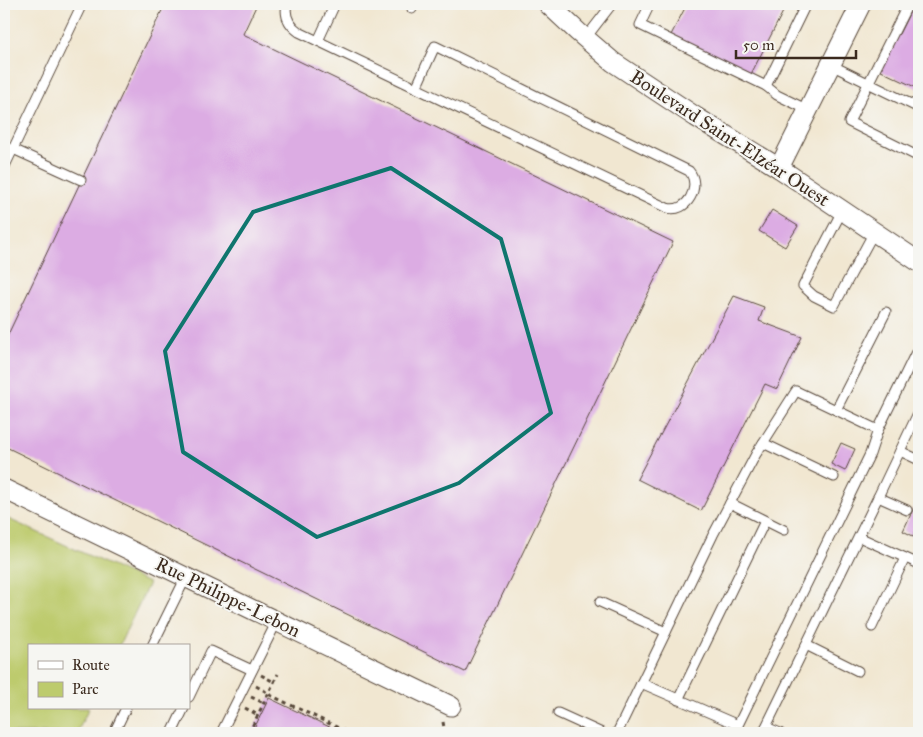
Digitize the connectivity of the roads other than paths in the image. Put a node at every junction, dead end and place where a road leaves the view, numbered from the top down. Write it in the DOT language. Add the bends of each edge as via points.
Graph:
graph roads {
  1 [pos="82,4"];
  2 [pos="287,4"];
  3 [pos="336,4"];
  4 [pos="548,4"];
  5 [pos="612,4"];
  6 [pos="650,4"];
  7 [pos="806,4"];
  8 [pos="861,4"];
  9 [pos="908,4"];
  10 [pos="585,39"];
  11 [pos="318,41"];
  12 [pos="831,65"];
  13 [pos="868,83"];
  14 [pos="766,86"];
  15 [pos="416,88"];
  16 [pos="919,108"];
  17 [pos="808,110"];
  18 [pos="13,149"];
  19 [pos="919,157"];
  20 [pos="4,168"];
  21 [pos="779,168"];
  22 [pos="81,180"];
  23 [pos="842,211"];
  24 [pos="874,232"];
  25 [pos="919,262"];
  26 [pos="886,312"];
  27 [pos="919,346"];
  28 [pos="836,410"];
  29 [pos="919,411"];
  30 [pos="878,430"];
  31 [pos="763,443"];
  32 [pos="900,451"];
  33 [pos="919,460"];
  34 [pos="834,477"];
  35 [pos="4,489"];
  36 [pos="878,497"];
  37 [pos="730,503"];
  38 [pos="907,510"];
  39 [pos="765,521"];
  40 [pos="784,530"];
  41 [pos="859,536"];
  42 [pos="906,558"];
  43 [pos="919,564"];
  44 [pos="186,577"];
  45 [pos="600,602"];
  46 [pos="277,621"];
  47 [pos="872,627"];
  48 [pos="666,632"];
  49 [pos="153,644"];
  50 [pos="806,645"];
  51 [pos="252,670"];
  52 [pos="858,671"];
  53 [pos="641,683"];
  54 [pos="190,695"];
  55 [pos="678,700"];
  56 [pos="125,710"];
  57 [pos="183,710"];
  58 [pos="558,713"];
  59 [pos="447,714"];
  60 [pos="736,729"];
  61 [pos="765,730"];
  62 [pos="114,733"];
  63 [pos="172,733"];
  64 [pos="222,733"];
  65 [pos="602,733"];
  66 [pos="616,733"];
  67 [pos="780,733"];
  1 -- 18 [label="lane"];
  2 -- 11 [label="lane" via="286,13 292,26"];
  3 -- 11 [label="lane"];
  4 -- 10 [label="street, Boulevard Saint-Elzéar Ouest"];
  5 -- 10 [label="lane"];
  6 -- 14 [label="lane" via="640,24"];
  7 -- 14 [label="lane"];
  8 -- 12 [label="street"];
  9 -- 13 [label="lane"];
  10 -- 21 [label="street, Boulevard Saint-Elzéar Ouest" via="624,69"];
  11 -- 15 [label="lane"];
  12 -- 13 [label="lane"];
  12 -- 17 [label="street"];
  13 -- 16 [label="lane"];
  13 -- 19 [label="lane" via="849,122"];
  14 -- 17 [label="lane"];
  15 -- 15 [label="lane" via="667,208 682,208 694,189 689,171 435,46"];
  17 -- 21 [label="street"];
  18 -- 20 [label="lane"];
  18 -- 22 [label="lane"];
  21 -- 23 [label="street, Boulevard Saint-Elzéar Ouest"];
  23 -- 24 [label="street, Boulevard Saint-Elzéar Ouest"];
  23 -- 24 [label="lane" via="803,286 814,296 834,306"];
  24 -- 25 [label="street, Boulevard Saint-Elzéar Ouest"];
  26 -- 28 [label="lane"];
  27 -- 30 [label="lane"];
  28 -- 30 [label="lane"];
  28 -- 31 [label="lane" via="796,391"];
  29 -- 32 [label="lane"];
  30 -- 60 [label="lane" via="870,454"];
  31 -- 34 [label="lane"];
  31 -- 37 [label="lane"];
  32 -- 33 [label="lane"];
  32 -- 36 [label="lane"];
  35 -- 44 [label="street, Rue Philippe-Lebon"];
  36 -- 38 [label="lane"];
  36 -- 41 [label="lane"];
  37 -- 39 [label="lane"];
  37 -- 48 [label="lane"];
  39 -- 40 [label="lane"];
  39 -- 55 [label="lane"];
  41 -- 42 [label="lane"];
  41 -- 50 [label="lane"];
  42 -- 43 [label="lane"];
  42 -- 47 [label="lane"];
  44 -- 46 [label="street, Rue Philippe-Lebon"];
  44 -- 49 [label="lane"];
  45 -- 48 [label="lane"];
  46 -- 51 [label="lane"];
  46 -- 59 [label="street, Rue Philippe-Lebon"];
  48 -- 53 [label="lane"];
  50 -- 52 [label="lane"];
  50 -- 61 [label="lane"];
  51 -- 54 [label="lane" via="211,651"];
  51 -- 64 [label="lane"];
  53 -- 55 [label="lane"];
  53 -- 66 [label="lane"];
  55 -- 60 [label="lane"];
  56 -- 62 [label="lane"];
  57 -- 63 [label="lane"];
  58 -- 65 [label="lane"];
  61 -- 67 [label="lane"];
}
